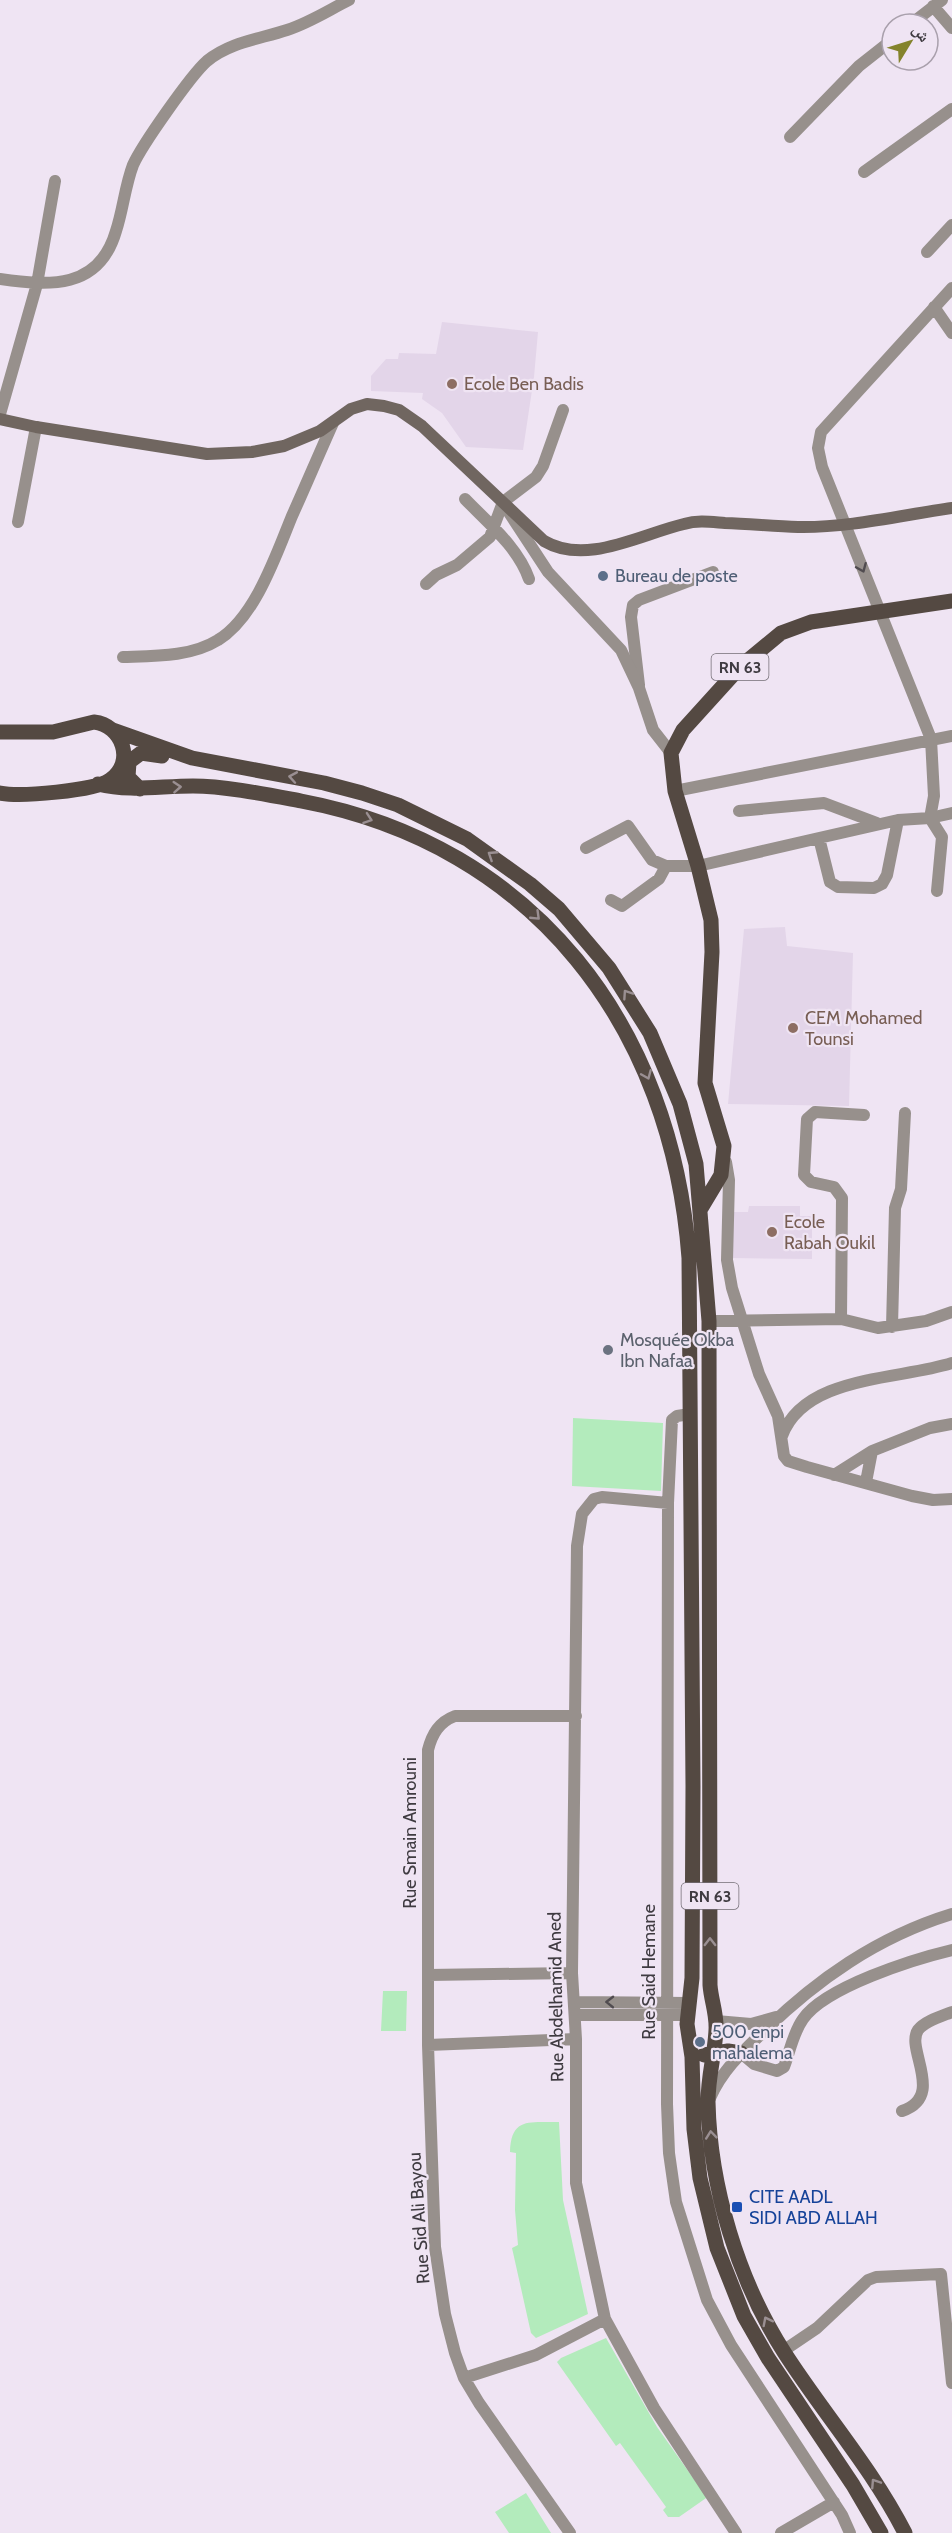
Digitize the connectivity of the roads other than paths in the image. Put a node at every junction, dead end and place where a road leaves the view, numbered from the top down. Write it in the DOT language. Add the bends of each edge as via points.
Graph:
graph roads {
  1 [pos="349,0"];
  2 [pos="938,3"];
  3 [pos="952,28"];
  4 [pos="880,49"];
  5 [pos="952,110"];
  6 [pos="790,137"];
  7 [pos="864,172"];
  8 [pos="55,181"];
  9 [pos="952,225"];
  10 [pos="927,252"];
  11 [pos="0,279"];
  12 [pos="37,284"];
  13 [pos="952,288"];
  14 [pos="934,307"];
  15 [pos="952,333"];
  16 [pos="563,410"];
  17 [pos="0,414"];
  18 [pos="0,419"];
  19 [pos="333,423"];
  20 [pos="36,427"];
  21 [pos="465,499"];
  22 [pos="502,502"];
  23 [pos="952,508"];
  24 [pos="18,522"];
  25 [pos="843,525"];
  26 [pos="494,528"];
  27 [pos="713,572"];
  28 [pos="529,579"];
  29 [pos="426,584"];
  30 [pos="952,601"];
  31 [pos="880,611"];
  32 [pos="123,657"];
  33 [pos="639,688"];
  34 [pos="113,730"];
  35 [pos="0,732"];
  36 [pos="952,736"];
  37 [pos="930,739"];
  38 [pos="672,753"];
  39 [pos="192,758"];
  40 [pos="98,784"];
  41 [pos="140,789"];
  42 [pos="675,791"];
  43 [pos="0,793"];
  44 [pos="21,796"];
  45 [pos="0,802"];
  46 [pos="739,811"];
  47 [pos="952,813"];
  48 [pos="930,818"];
  49 [pos="898,820"];
  50 [pos="877,823"];
  51 [pos="819,838"];
  52 [pos="586,848"];
  53 [pos="666,866"];
  54 [pos="698,866"];
  55 [pos="937,891"];
  56 [pos="611,900"];
  57 [pos="905,1113"];
  58 [pos="864,1114"];
  59 [pos="724,1152"];
  60 [pos="696,1164"];
  61 [pos="702,1207"];
  62 [pos="687,1229"];
  63 [pos="952,1312"];
  64 [pos="743,1319"];
  65 [pos="842,1319"];
  66 [pos="709,1321"];
  67 [pos="892,1327"];
  68 [pos="952,1363"];
  69 [pos="690,1414"];
  70 [pos="952,1424"];
  71 [pos="782,1437"];
  72 [pos="872,1451"];
  73 [pos="834,1475"];
  74 [pos="866,1482"];
  75 [pos="952,1499"];
  76 [pos="668,1503"];
  77 [pos="576,1716"];
  78 [pos="952,1914"];
  79 [pos="952,1950"];
  80 [pos="572,1973"];
  81 [pos="428,1975"];
  82 [pos="712,1998"];
  83 [pos="574,2002"];
  84 [pos="689,2004"];
  85 [pos="667,2009"];
  86 [pos="952,2012"];
  87 [pos="575,2015"];
  88 [pos="780,2016"];
  89 [pos="716,2021"];
  90 [pos="576,2039"];
  91 [pos="428,2045"];
  92 [pos="691,2049"];
  93 [pos="741,2053"];
  94 [pos="712,2054"];
  95 [pos="708,2102"];
  96 [pos="903,2111"];
  97 [pos="605,2319"];
  98 [pos="783,2351"];
  99 [pos="768,2358"];
  100 [pos="464,2378"];
  101 [pos="952,2383"];
  102 [pos="834,2502"];
  103 [pos="570,2533"];
  104 [pos="736,2533"];
  105 [pos="781,2533"];
  106 [pos="850,2533"];
  107 [pos="881,2533"];
  108 [pos="905,2533"];
  1 -- 12 [label="street" via="295,27 238,44 208,60 138,155 116,234 98,264 77,278"];
  2 -- 3 [label="street"];
  4 -- 6 [label="street"];
  5 -- 7 [label="street"];
  8 -- 12 [label="street"];
  9 -- 10 [label="street"];
  11 -- 12 [label="street"];
  12 -- 17 [label="street"];
  13 -- 14 [label="street"];
  14 -- 15 [label="street"];
  14 -- 25 [label="street" via="821,432 818,448"];
  16 -- 22 [label="street" via="536,477"];
  18 -- 20 [label="main road"];
  19 -- 20 [label="main road" via="303,439 273,448 207,454"];
  19 -- 22 [label="main road" via="359,406 399,410 422,426"];
  19 -- 32 [label="street" via="251,606 235,626 218,641 196,650"];
  20 -- 24 [label="street"];
  21 -- 26 [label="street"];
  22 -- 25 [label="main road" via="544,541 574,552 703,521 799,527"];
  22 -- 26 [label="street"];
  22 -- 33 [label="street" via="548,572 621,650"];
  23 -- 25 [label="main road"];
  25 -- 31 [label="street, one-way"];
  26 -- 28 [label="street" via="525,566"];
  26 -- 29 [label="street" via="481,546"];
  27 -- 33 [label="street" via="633,605"];
  30 -- 31 [label="main road, RN 63"];
  31 -- 37 [label="street"];
  31 -- 38 [label="main road, RN 63" via="811,622 781,633 741,666 683,730"];
  33 -- 38 [label="street" via="653,730"];
  34 -- 35 [label="main road" via="94,722 53,732"];
  34 -- 39 [label="main road"];
  34 -- 40 [label="main road" via="123,747 123,762 111,779"];
  36 -- 37 [label="street"];
  37 -- 42 [label="street"];
  37 -- 48 [label="street" via="934,796"];
  38 -- 42 [label="main road"];
  39 -- 41 [label="main road" via="137,754 129,762 127,773"];
  60 -- 39 [label="main road, one-way" via="667,1068 631,1000 585,938 530,884 467,839 398,805 324,783"];
  40 -- 41 [label="main road"];
  40 -- 44 [label="main road"];
  41 -- 62 [label="main road, one-way" via="205,786 342,811 411,835 485,876 517,899 591,976 634,1047 669,1138"];
  42 -- 54 [label="main road"];
  43 -- 44 [label="main road"];
  44 -- 45 [label="main road"];
  46 -- 50 [label="street" via="824,803"];
  47 -- 48 [label="street"];
  48 -- 49 [label="street"];
  48 -- 55 [label="street" via="942,837"];
  49 -- 50 [label="street"];
  49 -- 51 [label="street" via="887,875 874,888 838,887 830,882"];
  50 -- 51 [label="street"];
  51 -- 54 [label="street"];
  52 -- 53 [label="street" via="628,826 652,860"];
  53 -- 54 [label="street"];
  53 -- 56 [label="street" via="659,879 622,906"];
  54 -- 59 [label="main road" via="711,920 705,1083"];
  57 -- 67 [label="street" via="901,1189 895,1208"];
  58 -- 65 [label="street" via="815,1112 807,1119 804,1174 812,1182 834,1187 842,1198"];
  59 -- 60 [label="main road" via="715,1164"];
  59 -- 61 [label="main road" via="721,1174"];
  59 -- 64 [label="street" via="729,1180 727,1260"];
  60 -- 61 [label="main road"];
  61 -- 62 [label="main road"];
  61 -- 66 [label="main road, RN 63"];
  62 -- 69 [label="main road"];
  63 -- 67 [label="street" via="926,1322"];
  64 -- 65 [label="street"];
  64 -- 66 [label="street"];
  64 -- 71 [label="street"];
  65 -- 67 [label="street" via="878,1328"];
  82 -- 66 [label="main road, RN 63, one-way"];
  68 -- 71 [label="street" via="864,1380 820,1397 795,1413"];
  69 -- 76 [label="street, Rue Said Hemane" via="672,1420"];
  69 -- 84 [label="main road" via="693,1786"];
  70 -- 72 [label="street" via="912,1434"];
  71 -- 73 [label="street" via="788,1461"];
  72 -- 73 [label="street"];
  72 -- 74 [label="street"];
  73 -- 74 [label="street"];
  74 -- 75 [label="street" via="912,1496"];
  76 -- 77 [label="street, Rue Abdelhamid Aned" via="602,1497 594,1499 582,1514 577,1546"];
  76 -- 85 [label="street, Rue Said Hemane"];
  77 -- 80 [label="street, Rue Abdelhamid Aned"];
  77 -- 81 [label="street, Rue Smain Amrouni" via="455,1716 437,1728 428,1750"];
  78 -- 88 [label="street" via="868,1949"];
  79 -- 93 [label="street" via="875,1974 819,2003 803,2019 784,2067 777,2071 754,2064"];
  80 -- 81 [label="street"];
  80 -- 83 [label="street, Rue Abdelhamid Aned"];
  81 -- 91 [label="street, Rue Smain Amrouni"];
  82 -- 84 [label="main road" via="704,1994"];
  82 -- 89 [label="main road, RN 63"];
  85 -- 83 [label="street, one-way"];
  83 -- 87 [label="street, Rue Abdelhamid Aned"];
  84 -- 85 [label="street"];
  84 -- 92 [label="main road"];
  85 -- 87 [label="street"];
  85 -- 102 [label="street, Rue Said Hemane" via="669,2153 676,2202 707,2300 731,2345"];
  86 -- 96 [label="street" via="918,2030 915,2037 922,2091 910,2108"];
  87 -- 90 [label="street, Rue Abdelhamid Aned"];
  88 -- 89 [label="street" via="751,2024"];
  88 -- 93 [label="street"];
  89 -- 94 [label="main road, RN 63"];
  90 -- 91 [label="street"];
  90 -- 97 [label="street, Rue Abdelhamid Aned" via="576,2183"];
  91 -- 100 [label="street, Rue Sid Ali Bayou" via="435,2247 445,2314"];
  92 -- 94 [label="main road" via="703,2055"];
  92 -- 99 [label="main road" via="696,2153 710,2225 734,2294"];
  93 -- 94 [label="main road"];
  93 -- 95 [label="street" via="721,2077"];
  94 -- 95 [label="main road, RN 63"];
  98 -- 95 [label="main road, RN 63, one-way" via="750,2286 734,2242 716,2174"];
  97 -- 100 [label="street" via="536,2355"];
  97 -- 104 [label="street, Rue Abdelhamid Aned" via="654,2408"];
  98 -- 99 [label="main road"];
  98 -- 101 [label="street" via="817,2328 868,2280 940,2274"];
  108 -- 98 [label="main road, RN 63, one-way" via="868,2472"];
  99 -- 107 [label="main road"];
  100 -- 103 [label="street, Rue Sid Ali Bayou"];
  102 -- 105 [label="street"];
  102 -- 106 [label="street, Rue Said Hemane"];
}
